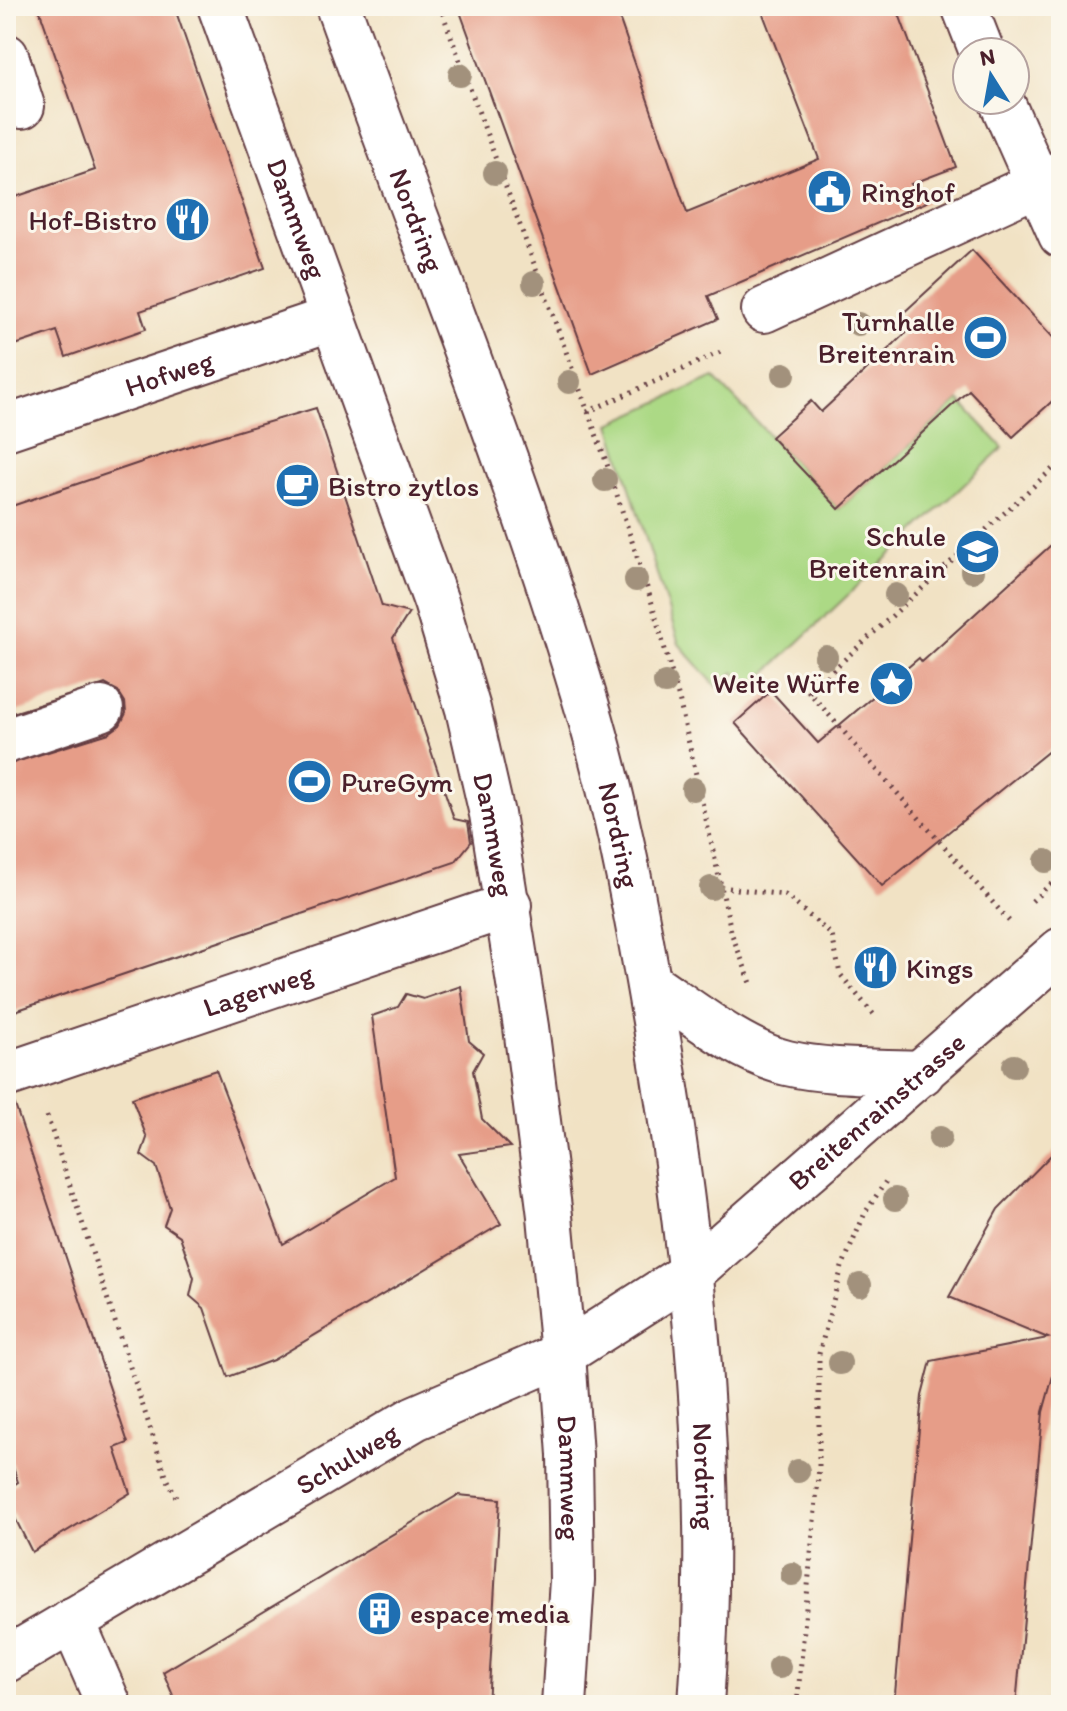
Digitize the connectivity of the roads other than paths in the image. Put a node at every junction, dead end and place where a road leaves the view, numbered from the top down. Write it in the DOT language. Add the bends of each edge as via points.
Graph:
graph roads {
  1 [pos="220,6"];
  2 [pos="338,6"];
  3 [pos="964,6"];
  4 [pos="976,36"];
  5 [pos="6,56"];
  6 [pos="22,106"];
  7 [pos="1011,116"];
  8 [pos="1048,179"];
  9 [pos="1061,235"];
  10 [pos="764,310"];
  11 [pos="333,318"];
  12 [pos="6,428"];
  13 [pos="101,709"];
  14 [pos="6,741"];
  15 [pos="509,905"];
  16 [pos="1061,950"];
  17 [pos="649,983"];
  18 [pos="18,1071"];
  19 [pos="922,1073"];
  20 [pos="693,1271"];
  21 [pos="563,1354"];
  22 [pos="72,1620"];
  23 [pos="8,1652"];
  24 [pos="109,1705"];
  25 [pos="564,1705"];
  26 [pos="701,1705"];
  1 -- 11 [label="street, Dammweg"];
  2 -- 17 [label="street, Nordring" via="519,492 561,622 592,725"];
  3 -- 4 [label="street"];
  5 -- 6 [label="street"];
  7 -- 8 [label="street"];
  8 -- 9 [label="street"];
  8 -- 10 [label="street"];
  11 -- 12 [label="street, Hofweg"];
  11 -- 15 [label="street, Dammweg" via="436,602 468,709"];
  13 -- 14 [label="street"];
  15 -- 18 [label="street, Lagerweg"];
  15 -- 21 [label="street, Dammweg"];
  16 -- 19 [label="street, Breitenrainstrasse"];
  17 -- 19 [label="street" via="734,1039 784,1063"];
  17 -- 20 [label="street, Nordring"];
  19 -- 20 [label="street, Breitenrainstrasse"];
  20 -- 21 [label="street, Schulweg"];
  20 -- 26 [label="street, Nordring" via="706,1443 707,1616"];
  21 -- 22 [label="street, Schulweg" via="415,1418"];
  21 -- 25 [label="street, Dammweg" via="572,1580"];
  22 -- 23 [label="street, Schulweg"];
  22 -- 24 [label="street"];
}
